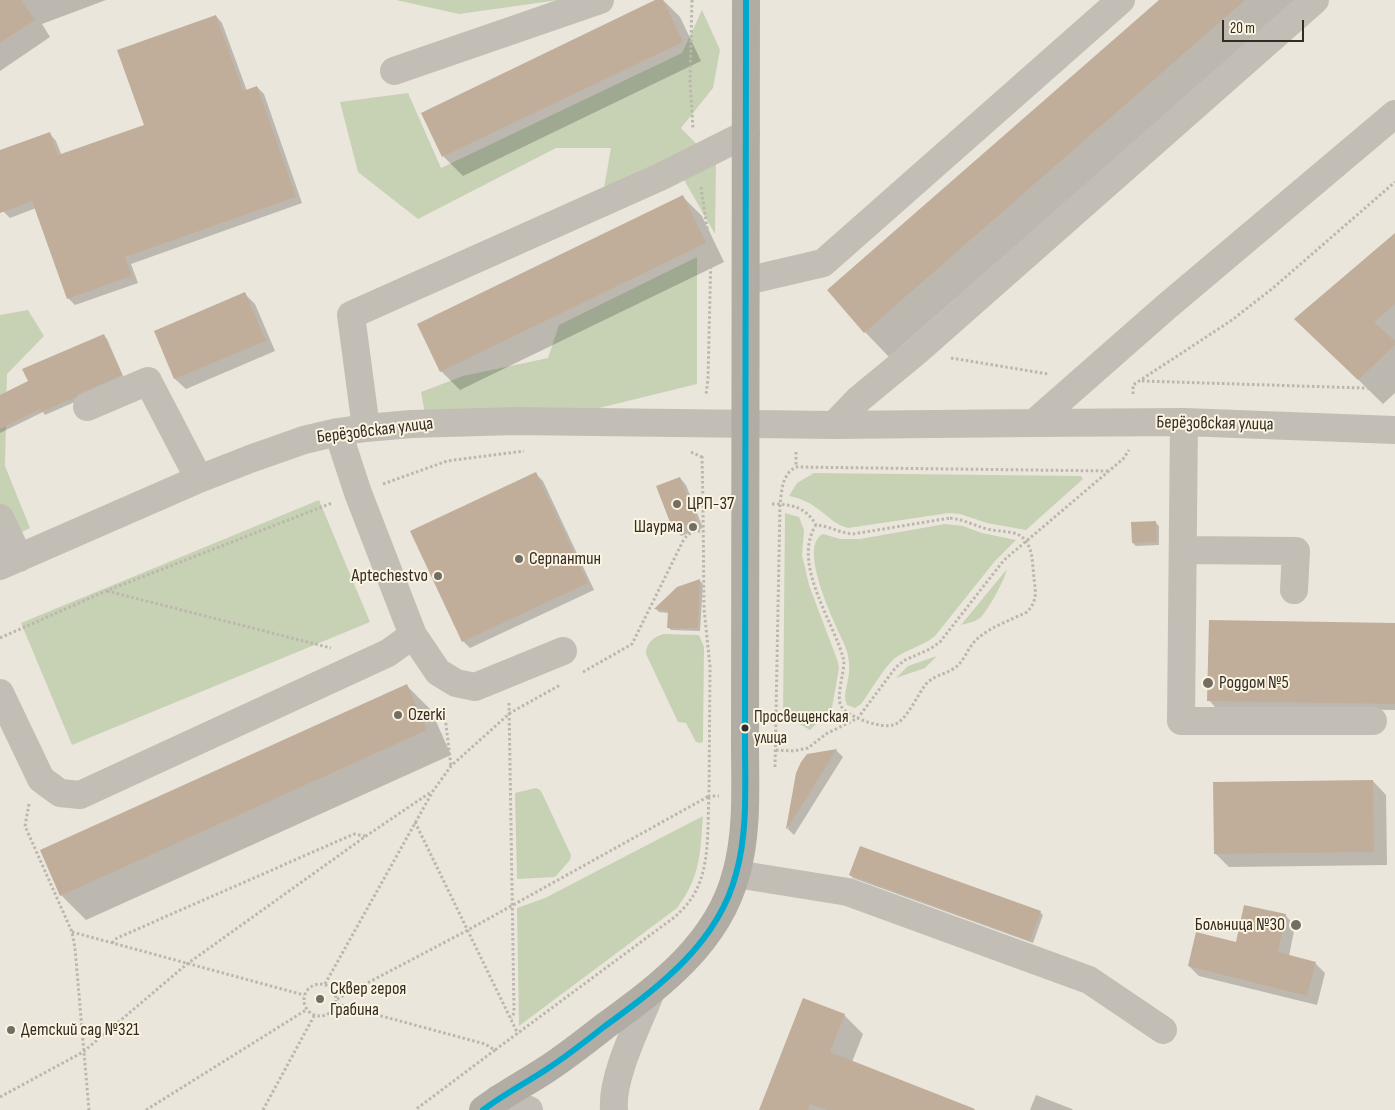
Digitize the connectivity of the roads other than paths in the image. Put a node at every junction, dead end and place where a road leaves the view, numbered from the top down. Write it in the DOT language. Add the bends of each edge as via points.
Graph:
graph roads {
  1 [pos="600,0"];
  2 [pos="746,0"];
  3 [pos="1121,0"];
  4 [pos="1315,0"];
  5 [pos="560,6"];
  6 [pos="394,71"];
  7 [pos="1395,114"];
  8 [pos="746,134"];
  9 [pos="746,281"];
  10 [pos="87,407"];
  11 [pos="1184,422"];
  12 [pos="1034,423"];
  13 [pos="745,424"];
  14 [pos="834,425"];
  15 [pos="366,428"];
  16 [pos="1395,430"];
  17 [pos="338,432"];
  18 [pos="199,479"];
  19 [pos="0,518"];
  20 [pos="1184,550"];
  21 [pos="9,562"];
  22 [pos="1294,590"];
  23 [pos="413,635"];
  24 [pos="563,650"];
  25 [pos="0,693"];
  26 [pos="1373,721"];
  27 [pos="736,874"];
  28 [pos="650,994"];
  29 [pos="1163,1030"];
  30 [pos="491,1104"];
  31 [pos="529,1110"];
  32 [pos="614,1110"];
  1 -- 5 [label="street"];
  2 -- 8 [label="main road"];
  3 -- 9 [label="street" via="823,263"];
  4 -- 14 [label="street" via="859,399"];
  5 -- 6 [label="street"];
  7 -- 12 [label="street"];
  8 -- 9 [label="main road"];
  8 -- 15 [label="street" via="660,177 351,315"];
  9 -- 13 [label="main road"];
  10 -- 18 [label="street" via="148,381"];
  11 -- 12 [label="street, Берёзовская улица" via="1132,433"];
  11 -- 16 [label="street, Берёзовская улица"];
  11 -- 20 [label="street"];
  12 -- 14 [label="street, Берёзовская улица"];
  13 -- 14 [label="street, Берёзовская улица"];
  13 -- 15 [label="street, Берёзовская улица" via="515,421"];
  13 -- 27 [label="main road" via="744,797"];
  15 -- 17 [label="street, Берёзовская улица"];
  17 -- 18 [label="street, Берёзовская улица" via="304,440"];
  17 -- 23 [label="street"];
  18 -- 21 [label="street, Берёзовская улица"];
  19 -- 21 [label="street"];
  20 -- 22 [label="street" via="1296,551"];
  20 -- 26 [label="street" via="1181,721"];
  23 -- 24 [label="street" via="438,672 456,683 475,687"];
  23 -- 25 [label="street" via="388,653 80,795 60,793 41,779"];
  27 -- 28 [label="main road" via="728,898 702,941"];
  27 -- 29 [label="street" via="848,892 1089,980"];
  28 -- 30 [label="main road" via="548,1069"];
  28 -- 32 [label="street" via="620,1071"];
  30 -- 31 [label="street"];
}
